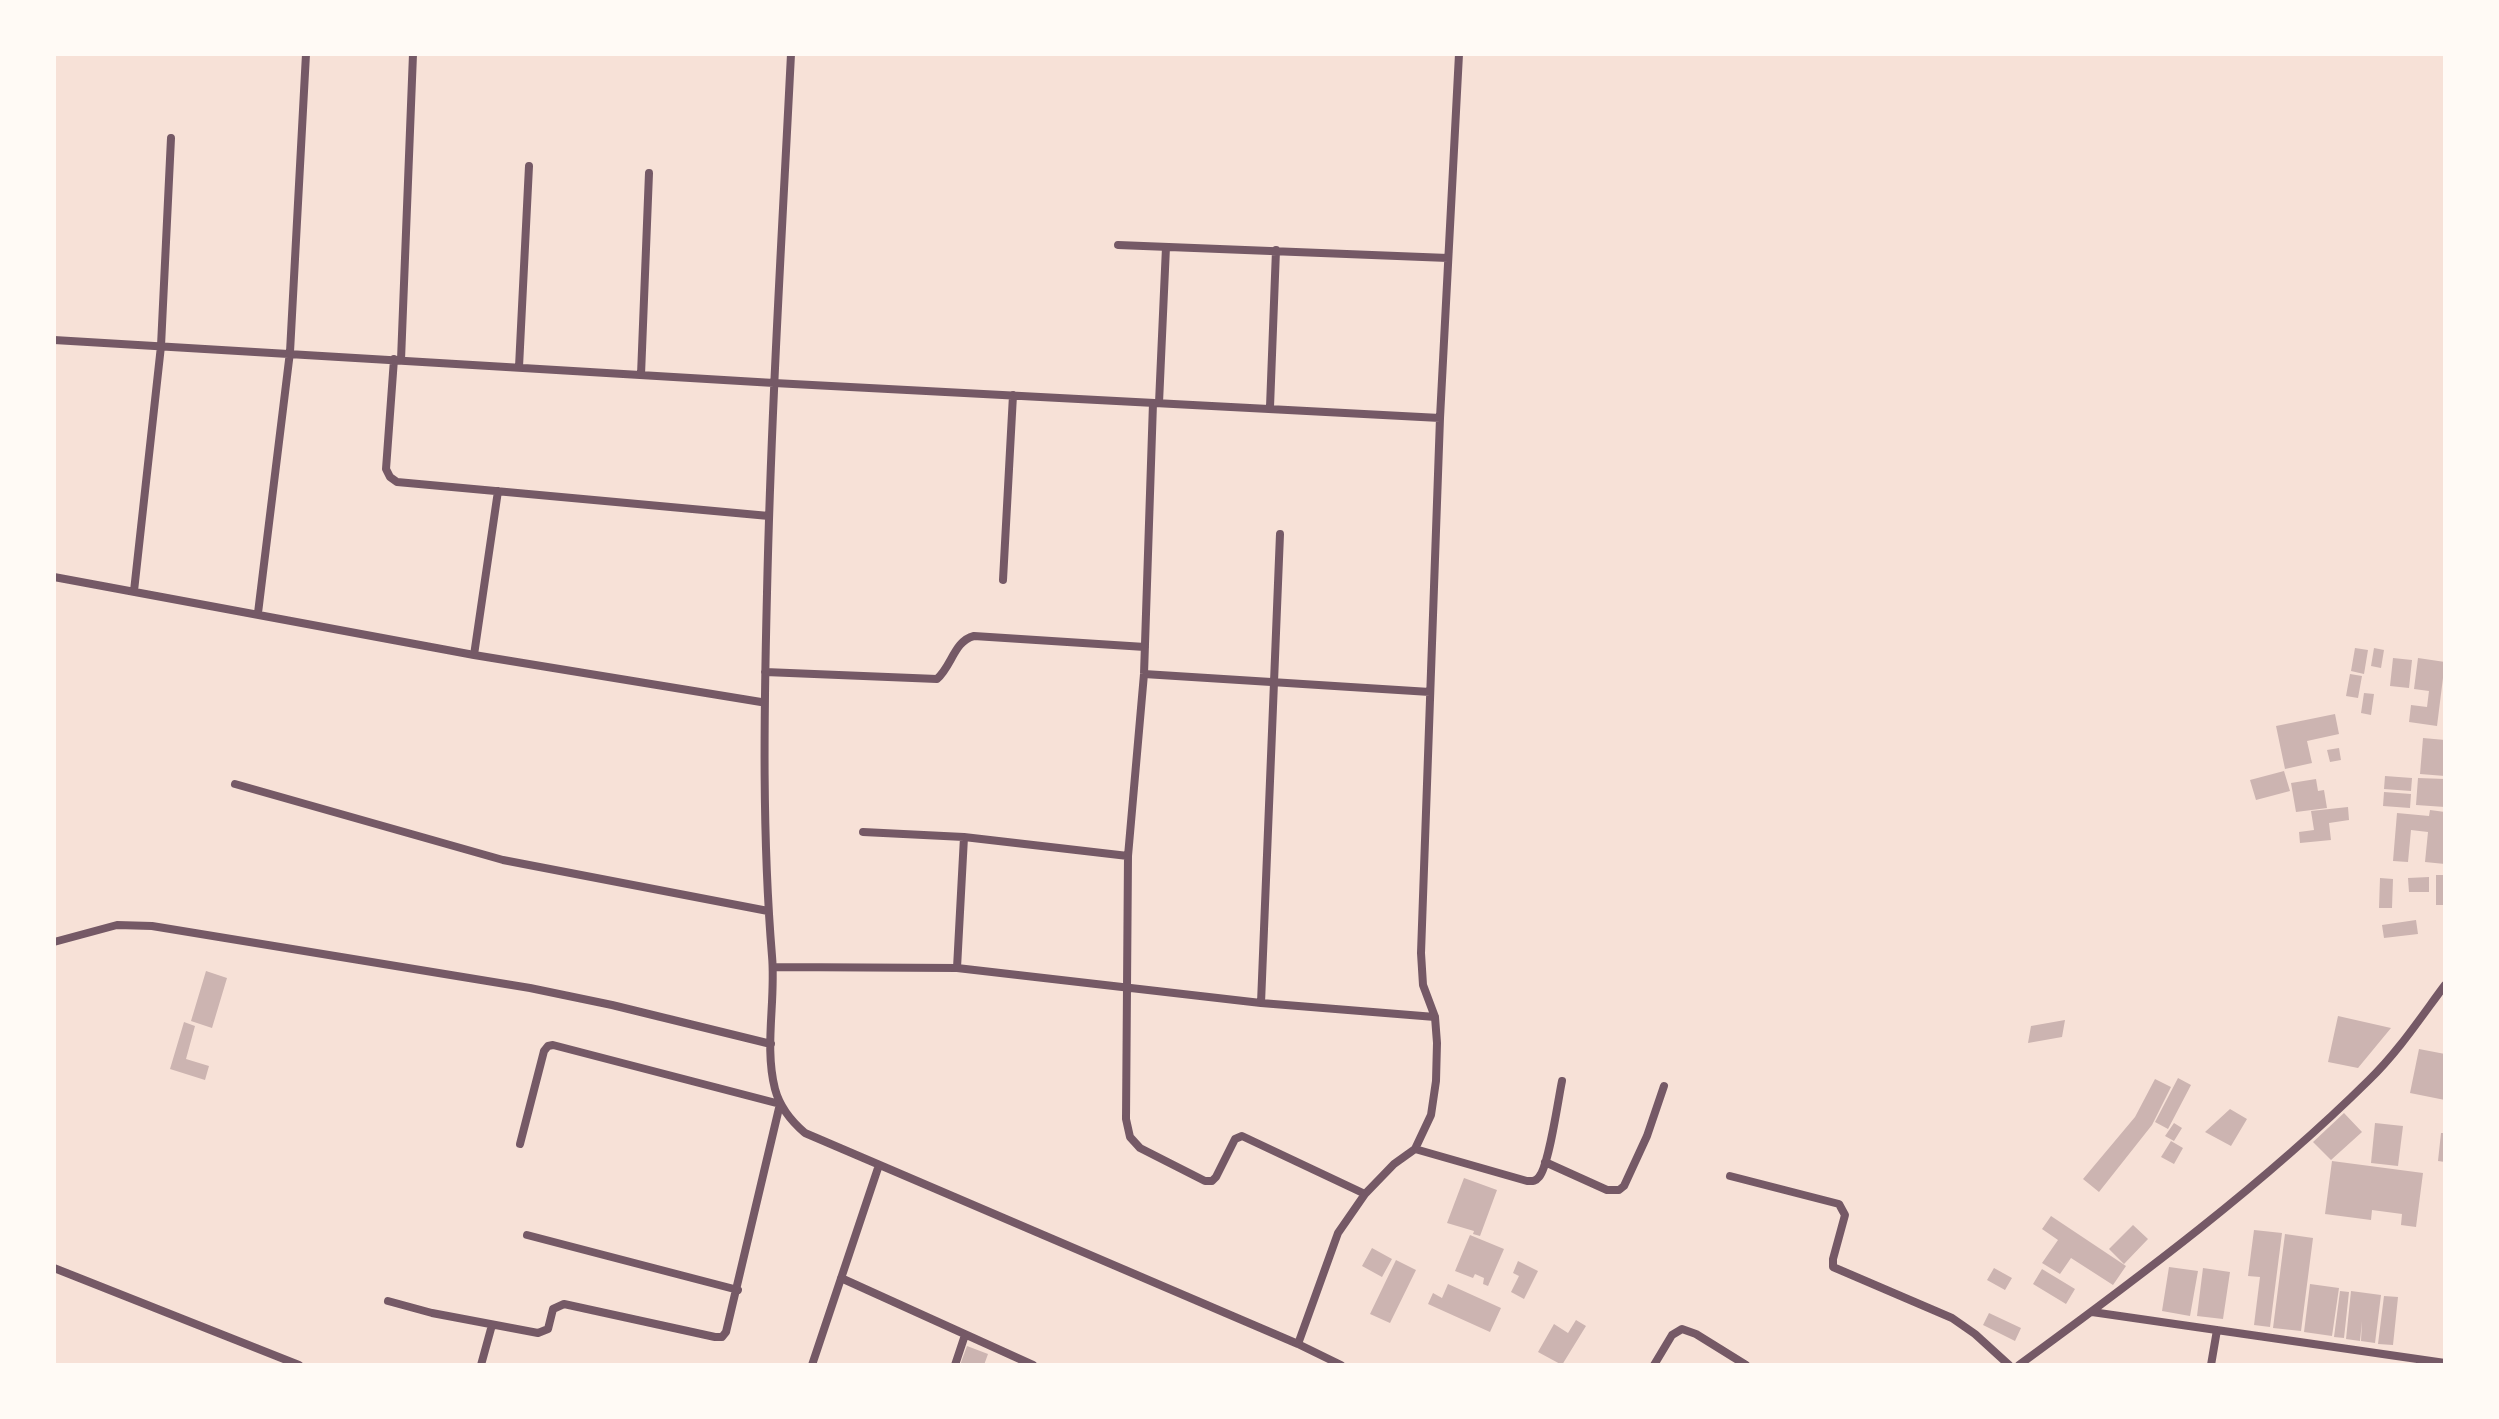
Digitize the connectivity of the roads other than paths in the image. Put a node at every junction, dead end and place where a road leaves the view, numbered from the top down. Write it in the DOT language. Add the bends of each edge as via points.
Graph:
graph roads {
  1 [pos="306,54"];
  2 [pos="413,54"];
  3 [pos="791,54"];
  4 [pos="1459,54"];
  5 [pos="171,138"];
  6 [pos="529,166"];
  7 [pos="649,173"];
  8 [pos="1118,245"];
  9 [pos="1166,247"];
  10 [pos="1276,250"];
  11 [pos="1448,258"];
  12 [pos="54,340"];
  13 [pos="161,346"];
  14 [pos="290,352"];
  15 [pos="398,360"];
  16 [pos="519,367"];
  17 [pos="641,375"];
  18 [pos="774,383"];
  19 [pos="1013,395"];
  20 [pos="1156,403"];
  21 [pos="1270,407"];
  22 [pos="1440,418"];
  23 [pos="498,491"];
  24 [pos="769,516"];
  25 [pos="1280,534"];
  26 [pos="54,577"];
  27 [pos="1003,580"];
  28 [pos="134,591"];
  29 [pos="258,613"];
  30 [pos="1145,647"];
  31 [pos="474,655"];
  32 [pos="765,672"];
  33 [pos="1144,674"];
  34 [pos="1274,682"];
  35 [pos="1430,692"];
  36 [pos="761,702"];
  37 [pos="235,784"];
  38 [pos="863,832"];
  39 [pos="964,837"];
  40 [pos="1128,856"];
  41 [pos="768,911"];
  42 [pos="54,942"];
  43 [pos="773,967"];
  44 [pos="957,968"];
  45 [pos="2445,985"];
  46 [pos="1127,988"];
  47 [pos="1261,1003"];
  48 [pos="1435,1017"];
  49 [pos="771,1044"];
  50 [pos="1562,1081"];
  51 [pos="1664,1086"];
  52 [pos="780,1104"];
  53 [pos="520,1144"];
  54 [pos="1415,1149"];
  55 [pos="1545,1162"];
  56 [pos="879,1165"];
  57 [pos="1730,1176"];
  58 [pos="1365,1194"];
  59 [pos="527,1235"];
  60 [pos="54,1268"];
  61 [pos="841,1278"];
  62 [pos="738,1290"];
  63 [pos="388,1301"];
  64 [pos="2092,1312"];
  65 [pos="492,1325"];
  66 [pos="2217,1330"];
  67 [pos="965,1335"];
  68 [pos="1298,1344"];
  69 [pos="2445,1363"];
  70 [pos="299,1365"];
  71 [pos="481,1365"];
  72 [pos="812,1365"];
  73 [pos="955,1365"];
  74 [pos="1033,1365"];
  75 [pos="1341,1365"];
  76 [pos="1654,1365"];
  77 [pos="1746,1365"];
  78 [pos="2009,1365"];
  79 [pos="2019,1365"];
  80 [pos="2211,1365"];
  1 -- 14 [label="street"];
  2 -- 15 [label="street"];
  3 -- 18 [label="street"];
  4 -- 11 [label="street"];
  5 -- 13 [label="street"];
  6 -- 16 [label="street"];
  7 -- 17 [label="street"];
  8 -- 9 [label="street"];
  9 -- 10 [label="street"];
  9 -- 20 [label="street"];
  10 -- 11 [label="street"];
  10 -- 21 [label="street"];
  11 -- 22 [label="street"];
  12 -- 13 [label="street"];
  13 -- 14 [label="street"];
  13 -- 28 [label="street"];
  14 -- 15 [label="street"];
  14 -- 29 [label="street"];
  15 -- 16 [label="street"];
  15 -- 23 [label="street" via="386,469 390,477 397,482"];
  16 -- 17 [label="street"];
  17 -- 18 [label="street"];
  18 -- 19 [label="street"];
  18 -- 24 [label="street"];
  19 -- 20 [label="street"];
  19 -- 27 [label="street"];
  20 -- 21 [label="street"];
  20 -- 30 [label="street"];
  21 -- 22 [label="street"];
  22 -- 35 [label="street"];
  23 -- 24 [label="street"];
  23 -- 31 [label="street"];
  24 -- 32 [label="street"];
  25 -- 34 [label="street"];
  26 -- 28 [label="street"];
  28 -- 29 [label="street"];
  29 -- 31 [label="street"];
  30 -- 32 [label="street" via="974,636 959,645 945,672 927,681"];
  30 -- 33 [label="street"];
  31 -- 36 [label="street"];
  32 -- 41 [label="street"];
  33 -- 34 [label="street"];
  33 -- 40 [label="street"];
  34 -- 35 [label="street"];
  34 -- 47 [label="street"];
  35 -- 48 [label="street" via="1421,953 1423,985"];
  37 -- 41 [label="street" via="503,860"];
  38 -- 39 [label="street"];
  39 -- 40 [label="street"];
  39 -- 44 [label="street"];
  40 -- 46 [label="street"];
  41 -- 43 [label="street"];
  42 -- 49 [label="street" via="117,925 152,926 530,988"];
  43 -- 44 [label="street"];
  43 -- 49 [label="street"];
  44 -- 46 [label="street"];
  45 -- 64 [label="street" via="2370,1079 2261,1177"];
  46 -- 47 [label="street"];
  46 -- 58 [label="street" via="1126,1119 1130,1137 1140,1148 1212,1181 1235,1139 1242,1136"];
  47 -- 48 [label="street"];
  48 -- 54 [label="street" via="1431,1115"];
  49 -- 52 [label="street"];
  50 -- 55 [label="street"];
  51 -- 55 [label="street" via="1647,1136 1619,1190 1607,1190"];
  52 -- 53 [label="street" via="553,1045 544,1051"];
  52 -- 56 [label="street" via="805,1133"];
  52 -- 62 [label="street"];
  54 -- 55 [label="street" via="1527,1181 1539,1177"];
  54 -- 58 [label="street"];
  56 -- 61 [label="street"];
  56 -- 68 [label="street"];
  57 -- 78 [label="street" via="1839,1204 1845,1215 1833,1267 1952,1318"];
  58 -- 68 [label="street" via="1338,1233"];
  59 -- 62 [label="street"];
  60 -- 70 [label="street"];
  61 -- 67 [label="street"];
  61 -- 72 [label="street"];
  62 -- 65 [label="street" via="722,1337 564,1304 553,1309 544,1333"];
  63 -- 65 [label="street"];
  64 -- 66 [label="street"];
  64 -- 79 [label="street"];
  65 -- 71 [label="street"];
  66 -- 69 [label="street"];
  66 -- 80 [label="street"];
  67 -- 73 [label="street"];
  67 -- 74 [label="street"];
  68 -- 75 [label="street"];
  76 -- 77 [label="street" via="1672,1335 1682,1329"];
}
